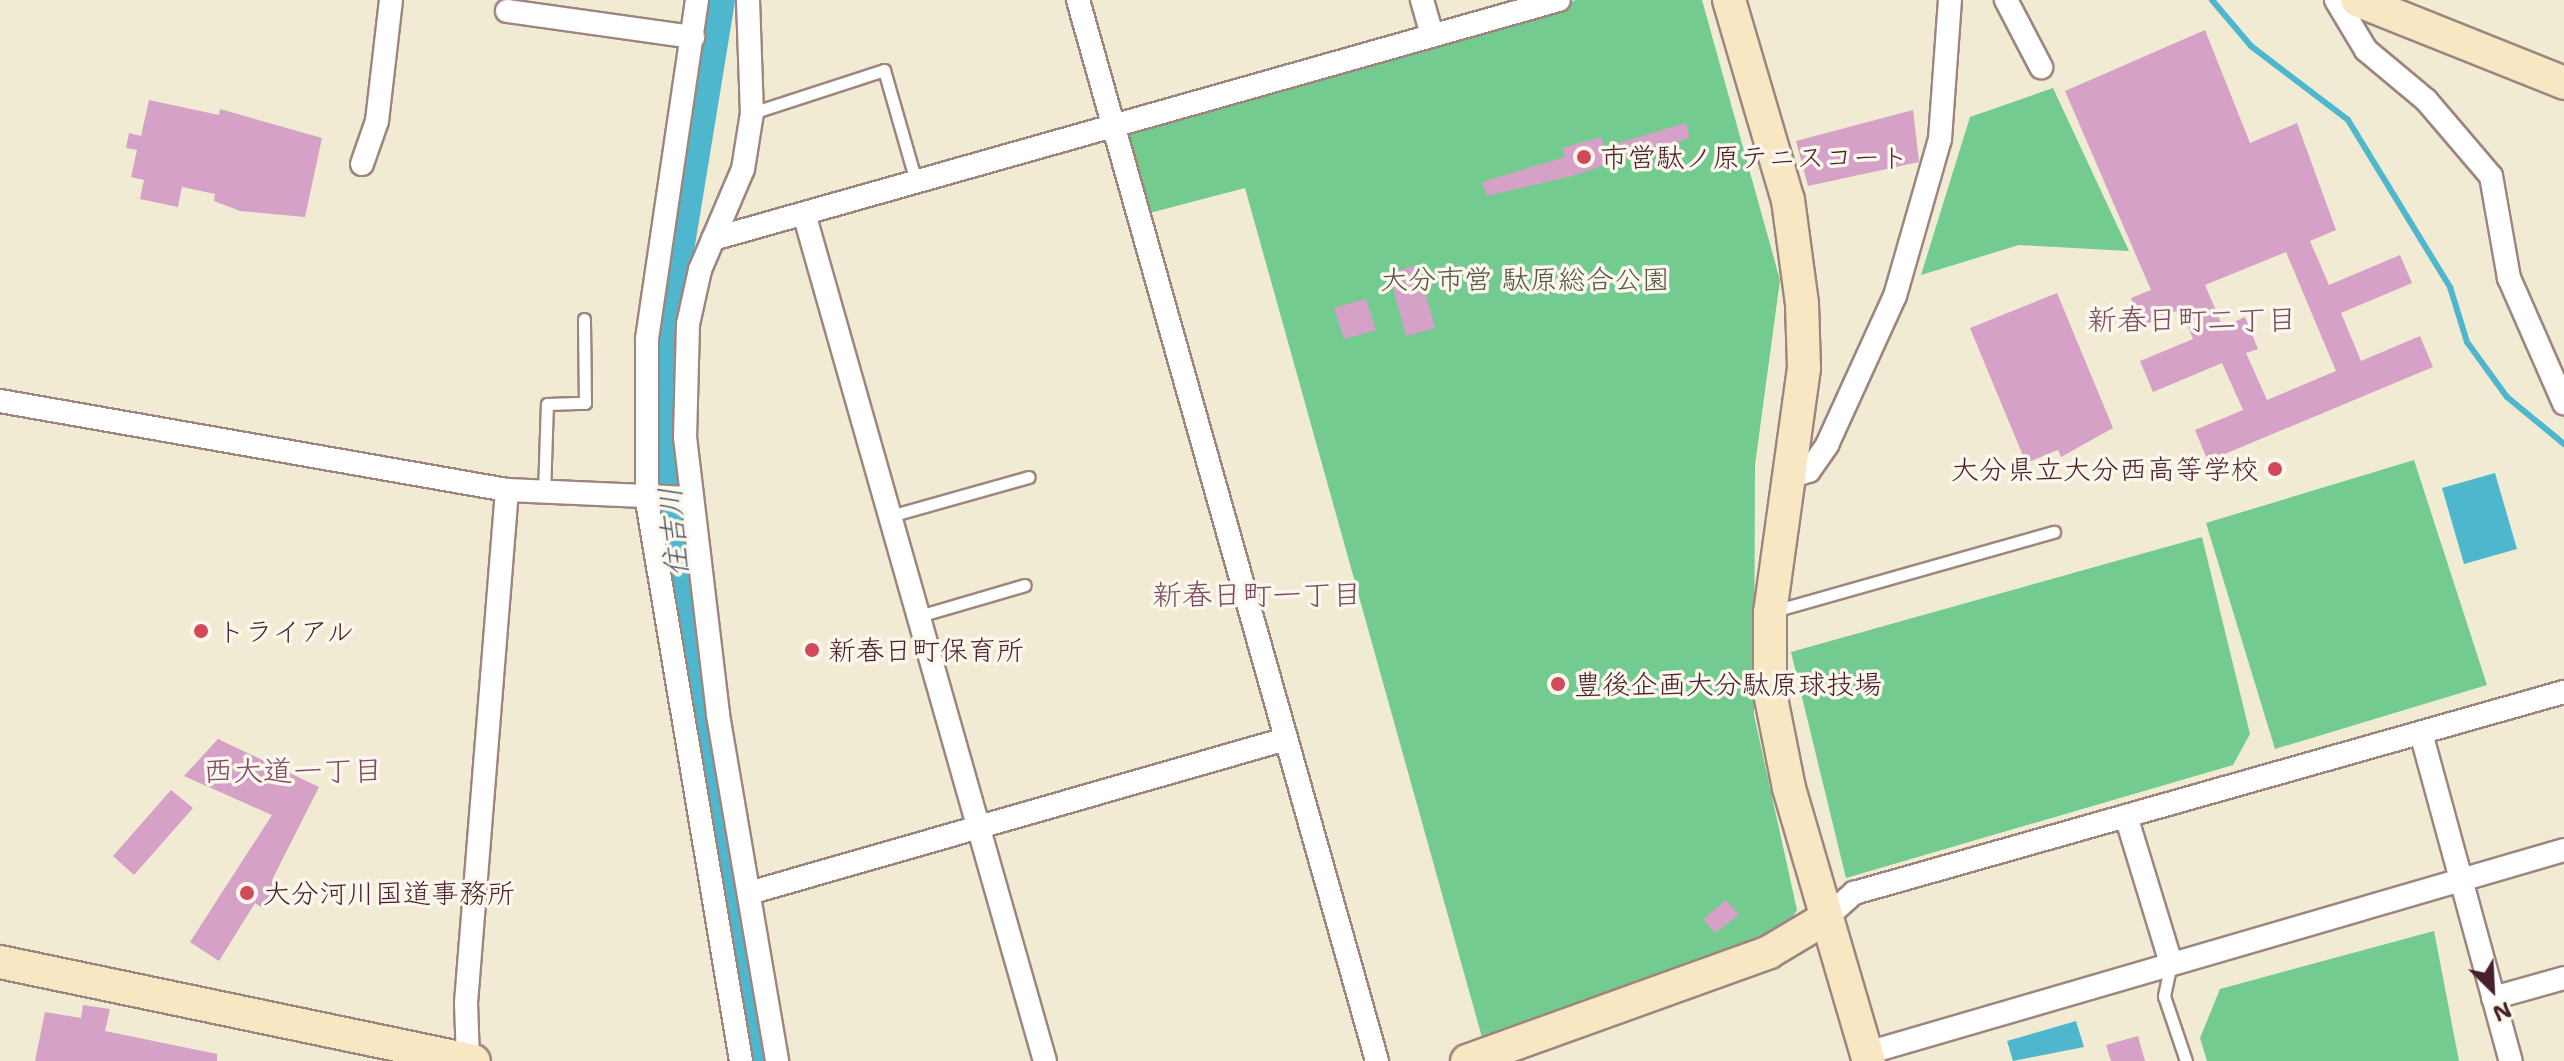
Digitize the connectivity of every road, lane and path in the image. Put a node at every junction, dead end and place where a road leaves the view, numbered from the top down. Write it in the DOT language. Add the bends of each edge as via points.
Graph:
graph roads {
  1 [pos="391,0"];
  2 [pos="697,0"];
  3 [pos="748,0"];
  4 [pos="1078,0"];
  5 [pos="1422,0"];
  6 [pos="1559,0"];
  7 [pos="1729,0"];
  8 [pos="1950,0"];
  9 [pos="2006,0"];
  10 [pos="2336,0"];
  11 [pos="2366,2"];
  12 [pos="507,11"];
  13 [pos="1432,36"];
  14 [pos="693,37"];
  15 [pos="2041,67"];
  16 [pos="2564,83"];
  17 [pos="752,113"];
  18 [pos="1114,127"];
  19 [pos="362,164"];
  20 [pos="917,185"];
  21 [pos="805,217"];
  22 [pos="713,239"];
  23 [pos="584,319"];
  24 [pos="0,401"];
  25 [pos="2564,403"];
  26 [pos="1029,477"];
  27 [pos="1787,478"];
  28 [pos="507,490"];
  29 [pos="544,493"];
  30 [pos="687,498"];
  31 [pos="652,500"];
  32 [pos="890,516"];
  33 [pos="2054,532"];
  34 [pos="1025,585"];
  35 [pos="1770,612"];
  36 [pos="919,616"];
  37 [pos="2564,692"];
  38 [pos="2421,733"];
  39 [pos="1286,739"];
  40 [pos="2126,816"];
  41 [pos="978,827"];
  42 [pos="2564,850"];
  43 [pos="2460,880"];
  44 [pos="749,893"];
  45 [pos="1826,918"];
  46 [pos="0,962"];
  47 [pos="2171,963"];
  48 [pos="2564,978"];
  49 [pos="2493,998"];
  50 [pos="1868,1057"];
  51 [pos="468,1060"];
  52 [pos="474,1061"];
  53 [pos="741,1061"];
  54 [pos="777,1061"];
  55 [pos="1045,1061"];
  56 [pos="1377,1061"];
  57 [pos="1467,1061"];
  58 [pos="2186,1061"];
  59 [pos="2511,1061"];
  1 -- 19 [label="street" via="377,121"];
  2 -- 14 [label="street"];
  3 -- 17 [label="street"];
  4 -- 18 [label="street"];
  5 -- 13 [label="street"];
  6 -- 13 [label="street"];
  7 -- 27 [label="street" via="1788,200 1802,304 1804,368"];
  8 -- 27 [label="street" via="1940,139 1895,296 1827,445 1809,471"];
  9 -- 15 [label="street"];
  10 -- 25 [label="street" via="2366,50 2426,100 2491,176 2509,278"];
  11 -- 16 [label="street"];
  12 -- 14 [label="street"];
  13 -- 18 [label="street"];
  14 -- 31 [label="street" via="647,339"];
  17 -- 20 [label="lane" via="884,70"];
  17 -- 22 [label="street" via="743,169"];
  18 -- 20 [label="street"];
  18 -- 39 [label="street"];
  20 -- 21 [label="street"];
  21 -- 22 [label="street"];
  21 -- 32 [label="street"];
  22 -- 30 [label="street" via="688,324"];
  23 -- 29 [label="lane" via="585,403 547,404"];
  24 -- 28 [label="street"];
  26 -- 32 [label="lane"];
  27 -- 35 [label="street"];
  28 -- 29 [label="street"];
  28 -- 51 [label="street" via="466,1003"];
  29 -- 31 [label="street"];
  30 -- 31 [label="street"];
  30 -- 44 [label="street"];
  31 -- 53 [label="street"];
  32 -- 36 [label="street"];
  33 -- 35 [label="lane"];
  34 -- 36 [label="lane"];
  35 -- 45 [label="street" via="1775,727"];
  36 -- 41 [label="street"];
  37 -- 38 [label="street"];
  38 -- 40 [label="street"];
  38 -- 43 [label="street"];
  39 -- 41 [label="street"];
  39 -- 56 [label="street"];
  40 -- 45 [label="street" via="1854,893"];
  40 -- 47 [label="street"];
  41 -- 44 [label="street"];
  41 -- 55 [label="street"];
  42 -- 43 [label="street"];
  43 -- 47 [label="street"];
  43 -- 49 [label="street"];
  44 -- 54 [label="street"];
  45 -- 50 [label="street"];
  45 -- 57 [label="street" via="1769,952"];
  46 -- 51 [label="street"];
  47 -- 50 [label="street"];
  47 -- 58 [label="lane" via="2164,996"];
  48 -- 49 [label="street"];
  49 -- 59 [label="street"];
  51 -- 52 [label="street"];
}
